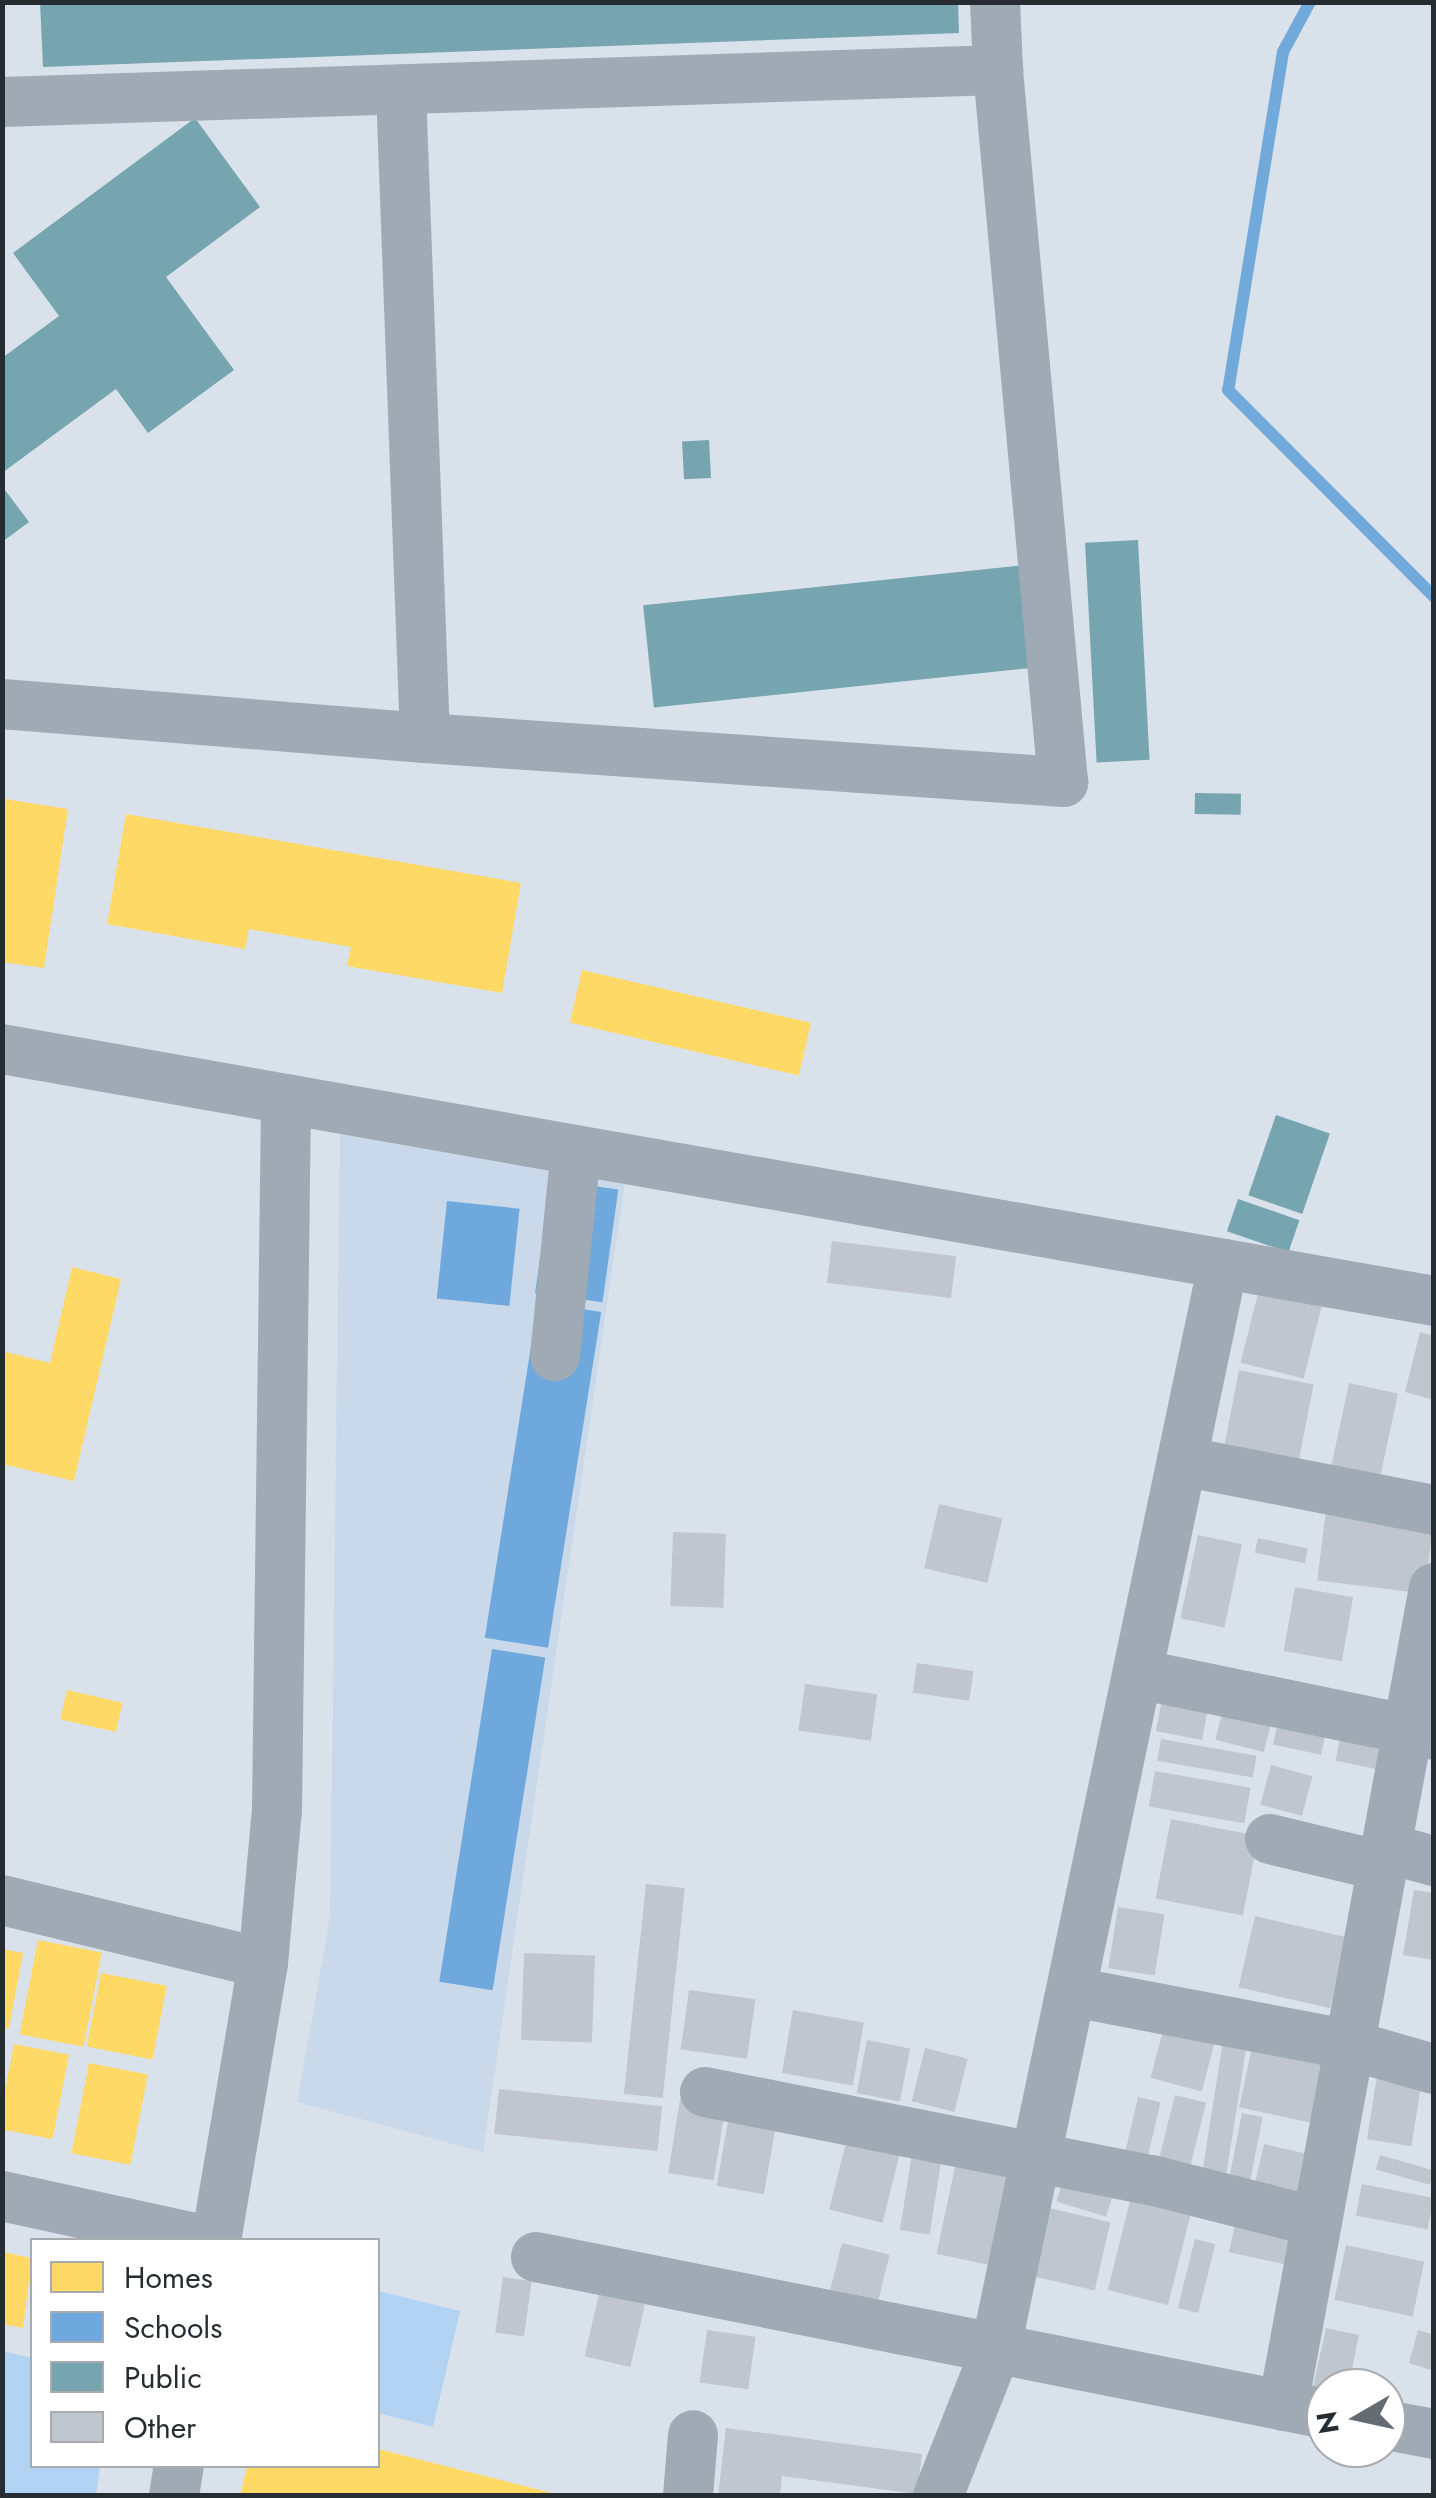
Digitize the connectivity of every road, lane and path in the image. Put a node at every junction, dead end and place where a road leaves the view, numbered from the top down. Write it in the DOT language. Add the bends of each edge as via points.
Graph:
graph roads {
  1 [pos="995,2"];
  2 [pos="998,70"];
  3 [pos="401,89"];
  4 [pos="2,102"];
  5 [pos="2,704"];
  6 [pos="425,738"];
  7 [pos="2,1049"];
  8 [pos="286,1099"];
  9 [pos="576,1150"];
  10 [pos="1223,1264"];
  11 [pos="1434,1301"];
  12 [pos="555,1356"];
  13 [pos="1182,1462"];
  14 [pos="1434,1510"];
  15 [pos="1434,1588"];
  16 [pos="1138,1674"];
  17 [pos="1421,1732"];
  18 [pos="1270,1839"];
  19 [pos="1384,1857"];
  20 [pos="1434,1861"];
  21 [pos="2,1900"];
  22 [pos="263,1963"];
  23 [pos="1073,1992"];
  24 [pos="1346,2044"];
  25 [pos="1434,2069"];
  26 [pos="705,2092"];
  27 [pos="1036,2157"];
  28 [pos="2,2196"];
  29 [pos="1317,2222"];
  30 [pos="194,2238"];
  31 [pos="216,2238"];
  32 [pos="536,2257"];
  33 [pos="996,2352"];
  34 [pos="1305,2410"];
  35 [pos="1406,2429"];
  36 [pos="1434,2434"];
  37 [pos="693,2435"];
  38 [pos="179,2468"];
  39 [pos="174,2496"];
  40 [pos="688,2496"];
  41 [pos="938,2496"];
  1 -- 2 [label="street"];
  2 -- 3 [label="street"];
  2 -- 6 [label="street" via="1063,782"];
  3 -- 4 [label="street"];
  3 -- 6 [label="street"];
  5 -- 6 [label="street"];
  7 -- 8 [label="street"];
  8 -- 9 [label="street"];
  8 -- 22 [label="street" via="277,1810"];
  9 -- 10 [label="street"];
  9 -- 12 [label="street"];
  10 -- 11 [label="street"];
  10 -- 13 [label="street"];
  13 -- 14 [label="street"];
  13 -- 16 [label="street"];
  15 -- 17 [label="street"];
  16 -- 17 [label="street"];
  16 -- 23 [label="street"];
  17 -- 19 [label="street"];
  18 -- 19 [label="street"];
  19 -- 20 [label="street"];
  19 -- 24 [label="street"];
  21 -- 22 [label="street"];
  22 -- 31 [label="street"];
  23 -- 24 [label="street"];
  23 -- 27 [label="street"];
  24 -- 25 [label="street"];
  24 -- 29 [label="street"];
  26 -- 27 [label="street"];
  27 -- 29 [label="street"];
  27 -- 33 [label="street"];
  28 -- 30 [label="street"];
  29 -- 34 [label="street"];
  32 -- 33 [label="street"];
  33 -- 34 [label="street"];
  33 -- 41 [label="street"];
  35 -- 36 [label="street"];
  37 -- 40 [label="street"];
  38 -- 39 [label="street"];
}
